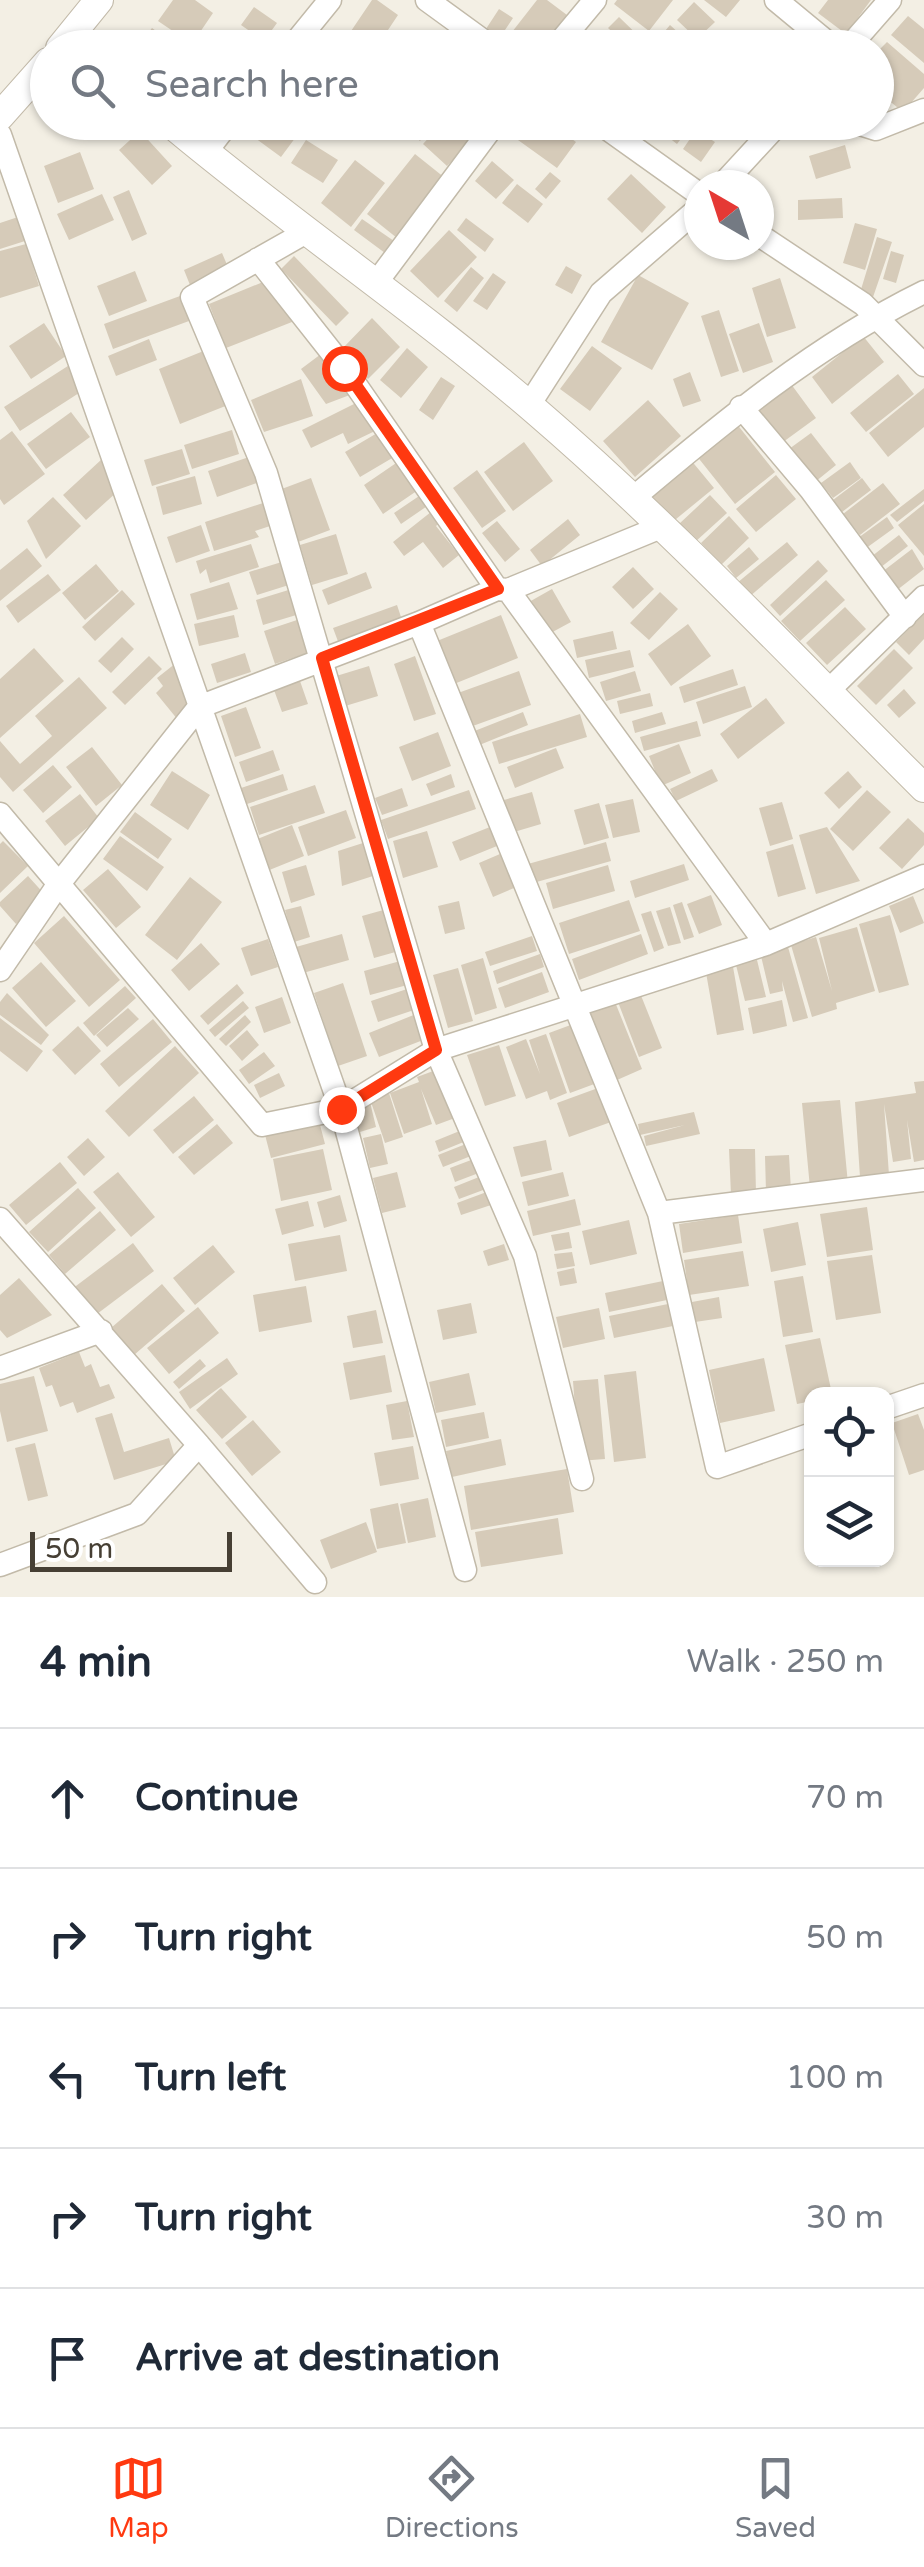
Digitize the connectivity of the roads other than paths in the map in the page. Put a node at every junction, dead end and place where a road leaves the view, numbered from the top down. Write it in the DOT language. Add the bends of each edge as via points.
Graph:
graph roads {
  1 [pos="100,0"];
  2 [pos="330,0"];
  3 [pos="426,0"];
  4 [pos="595,0"];
  5 [pos="776,0"];
  6 [pos="890,0"];
  7 [pos="79,30"];
  8 [pos="305,30"];
  9 [pos="468,30"];
  10 [pos="570,30"];
  11 [pos="812,30"];
  12 [pos="864,30"];
  13 [pos="30,82"];
  14 [pos="924,110"];
  15 [pos="0,116"];
  16 [pos="894,122"];
  17 [pos="0,135"];
  18 [pos="190,140"];
  19 [pos="214,140"];
  20 [pos="483,140"];
  21 [pos="623,140"];
  22 [pos="763,140"];
  23 [pos="204,152"];
  24 [pos="736,170"];
  25 [pos="684,183"];
  26 [pos="684,221"];
  27 [pos="308,231"];
  28 [pos="774,245"];
  29 [pos="258,259"];
  30 [pos="376,283"];
  31 [pos="924,292"];
  32 [pos="874,316"];
  33 [pos="924,365"];
  34 [pos="529,405"];
  35 [pos="741,407"];
  36 [pos="632,499"];
  37 [pos="661,526"];
  38 [pos="503,589"];
  39 [pos="924,597"];
  40 [pos="904,617"];
  41 [pos="418,623"];
  42 [pos="322,658"];
  43 [pos="827,692"];
  44 [pos="198,708"];
  45 [pos="924,788"];
  46 [pos="0,814"];
  47 [pos="924,876"];
  48 [pos="58,886"];
  49 [pos="766,944"];
  50 [pos="0,970"];
  51 [pos="576,1004"];
  52 [pos="436,1050"];
  53 [pos="341,1109"];
  54 [pos="924,1180"];
  55 [pos="659,1213"];
  56 [pos="0,1219"];
  57 [pos="101,1332"];
  58 [pos="0,1368"];
  59 [pos="924,1395"];
  60 [pos="894,1405"];
  61 [pos="804,1437"];
  62 [pos="199,1445"];
  63 [pos="582,1479"];
  64 [pos="0,1565"];
  65 [pos="466,1570"];
  66 [pos="315,1582"];
  1 -- 7 [label="street"];
  2 -- 8 [label="street"];
  3 -- 9 [label="street"];
  4 -- 10 [label="street"];
  5 -- 11 [label="street"];
  6 -- 12 [label="street"];
  13 -- 15 [label="street"];
  14 -- 16 [label="street"];
  17 -- 44 [label="street"];
  18 -- 23 [label="street"];
  19 -- 23 [label="street"];
  20 -- 30 [label="street"];
  21 -- 25 [label="street"];
  22 -- 24 [label="street"];
  23 -- 27 [label="street"];
  26 -- 34 [label="street" via="601,294"];
  27 -- 29 [label="street"];
  27 -- 30 [label="street"];
  28 -- 32 [label="street"];
  29 -- 38 [label="street"];
  29 -- 42 [label="street" via="192,296 266,474"];
  30 -- 34 [label="street"];
  31 -- 32 [label="street"];
  32 -- 33 [label="street"];
  32 -- 35 [label="street"];
  34 -- 36 [label="street"];
  35 -- 36 [label="street"];
  35 -- 40 [label="street" via="812,490"];
  36 -- 37 [label="street"];
  37 -- 38 [label="street"];
  37 -- 43 [label="street"];
  38 -- 41 [label="street"];
  38 -- 49 [label="street"];
  39 -- 40 [label="street"];
  40 -- 43 [label="street"];
  41 -- 42 [label="street"];
  41 -- 51 [label="street"];
  42 -- 44 [label="street"];
  42 -- 52 [label="street"];
  43 -- 45 [label="street"];
  44 -- 48 [label="street"];
  44 -- 53 [label="street"];
  46 -- 48 [label="street"];
  47 -- 49 [label="street"];
  48 -- 50 [label="street"];
  48 -- 53 [label="street" via="262,1124"];
  49 -- 51 [label="street"];
  51 -- 52 [label="street"];
  51 -- 55 [label="street"];
  52 -- 53 [label="street"];
  52 -- 63 [label="street" via="525,1256"];
  53 -- 65 [label="street"];
  54 -- 55 [label="street"];
  55 -- 61 [label="street" via="718,1466"];
  56 -- 57 [label="street"];
  57 -- 58 [label="street"];
  57 -- 62 [label="street"];
  59 -- 60 [label="street"];
  62 -- 64 [label="street" via="137,1514"];
  62 -- 66 [label="street"];
}
